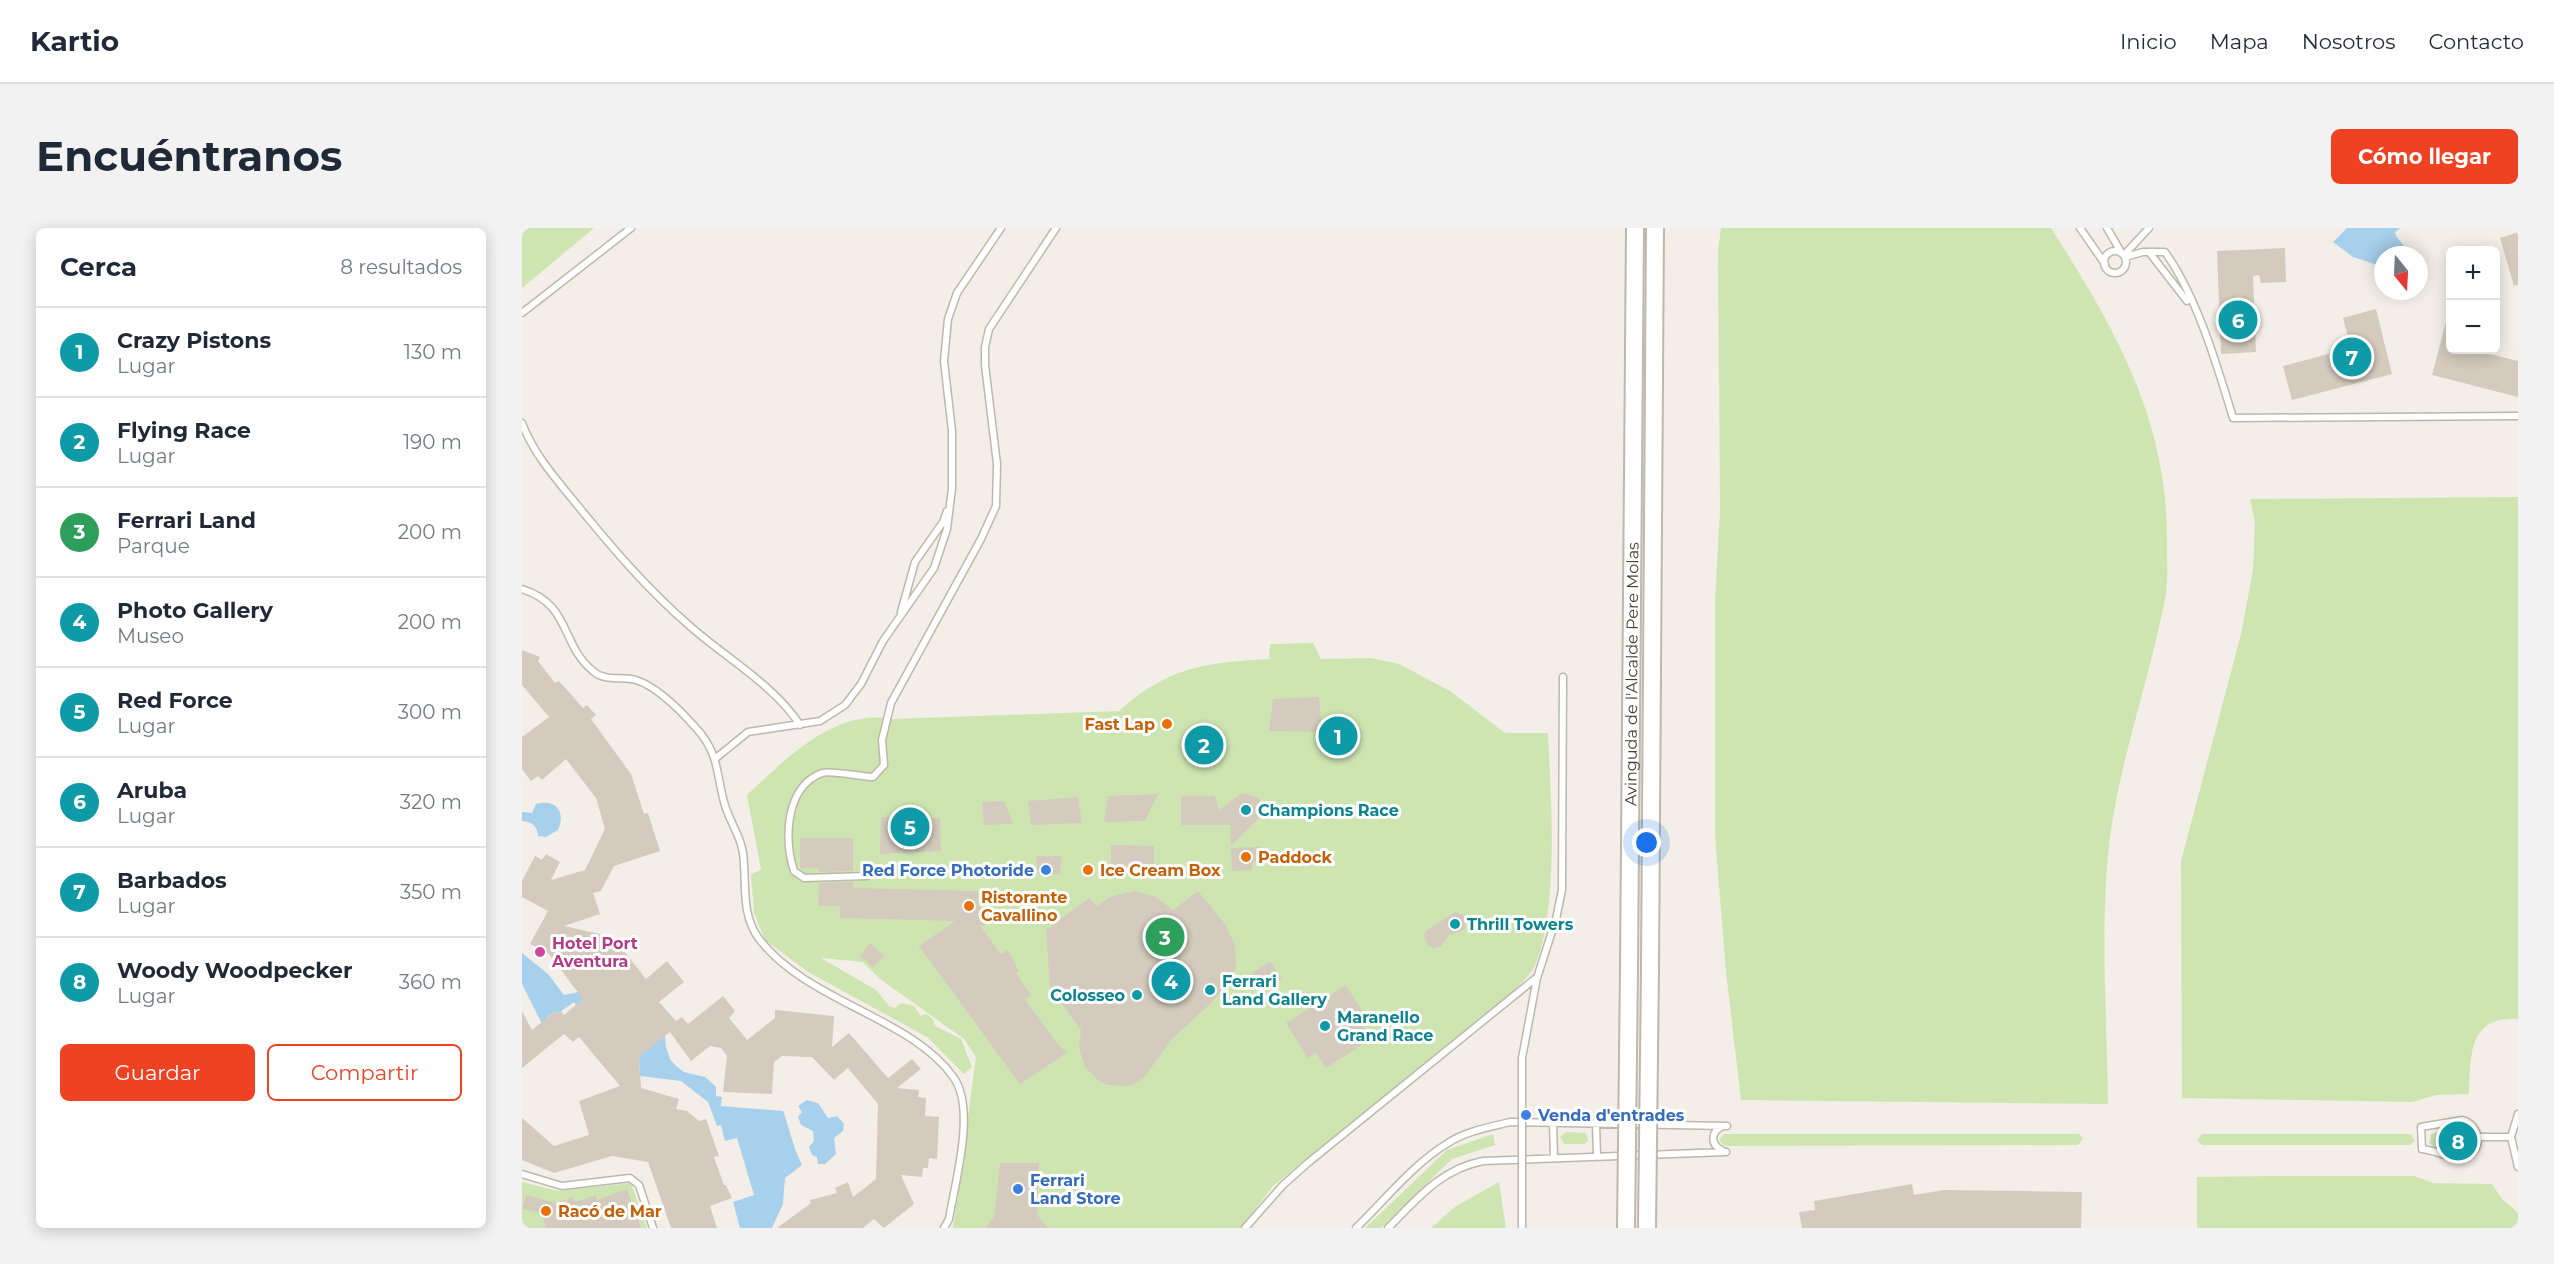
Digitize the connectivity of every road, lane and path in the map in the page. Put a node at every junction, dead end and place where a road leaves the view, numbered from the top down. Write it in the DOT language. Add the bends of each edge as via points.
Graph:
graph roads {
  1 [pos="631,228"];
  2 [pos="1001,228"];
  3 [pos="1056,228"];
  4 [pos="1635,228"];
  5 [pos="1655,228"];
  6 [pos="2080,228"];
  7 [pos="2107,228"];
  8 [pos="2149,228"];
  9 [pos="2149,252"];
  10 [pos="2123,255"];
  11 [pos="2105,264"];
  12 [pos="2193,308"];
  13 [pos="522,313"];
  14 [pos="2518,416"];
  15 [pos="522,423"];
  16 [pos="951,499"];
  17 [pos="522,589"];
  18 [pos="899,616"];
  19 [pos="1563,677"];
  20 [pos="800,725"];
  21 [pos="716,758"];
  22 [pos="867,876"];
  23 [pos="1537,978"];
  24 [pos="2518,1114"];
  25 [pos="1553,1123"];
  26 [pos="1596,1124"];
  27 [pos="2478,1137"];
  28 [pos="2511,1137"];
  29 [pos="1597,1156"];
  30 [pos="1554,1158"];
  31 [pos="2518,1167"];
  32 [pos="522,1174"];
  33 [pos="653,1228"];
  34 [pos="944,1228"];
  35 [pos="1245,1228"];
  36 [pos="1356,1228"];
  37 [pos="1388,1228"];
  38 [pos="1522,1228"];
  39 [pos="1626,1228"];
  40 [pos="1647,1228"];
  1 -- 13 [label="lane"];
  2 -- 16 [label="lane" via="957,293 948,319 944,361 953,457"];
  3 -- 22 [label="lane" via="989,329 985,365 997,464 996,506 891,703 882,740 884,765 873,777 824,772 804,784 794,800 788,839 794,871 804,878"];
  4 -- 39 [label="street, Avinguda de l'Alcalde Pere Molas, bridge"];
  5 -- 40 [label="street, Avinguda de l'Alcalde Pere Molas, bridge"];
  6 -- 11 [label="lane"];
  7 -- 10 [label="lane"];
  8 -- 10 [label="lane"];
  9 -- 10 [label="lane"];
  9 -- 12 [label="lane"];
  9 -- 12 [label="lane" via="2165,252"];
  10 -- 11 [label="lane" via="2109,253"];
  10 -- 11 [label="lane" via="2126,266 2120,272 2109,271"];
  12 -- 14 [label="lane" via="2233,418"];
  15 -- 20 [label="lane" via="530,445 550,472 636,574 691,627 764,687"];
  16 -- 18 [label="lane" via="943,522 915,562"];
  16 -- 18 [label="lane" via="947,529 934,568"];
  17 -- 21 [label="lane" via="541,595 567,628 574,650 593,672 605,678 636,680 656,691 697,729"];
  18 -- 20 [label="lane" via="845,705 830,717"];
  19 -- 23 [label="lane" via="1562,890"];
  20 -- 21 [label="lane" via="748,732"];
  21 -- 34 [label="lane" via="724,803 743,850 745,910 757,938 773,957 835,998 916,1041 954,1077 965,1115 949,1219"];
  23 -- 35 [label="lane" via="1282,1185"];
  23 -- 38 [label="lane, bridge" via="1522,1058"];
  24 -- 28 [label="lane"];
  25 -- 26 [label="lane"];
  25 -- 30 [label="lane"];
  25 -- 36 [label="lane" via="1510,1122 1449,1142 1426,1159"];
  26 -- 29 [label="lane"];
  26 -- 29 [label="lane" via="1727,1126 1717,1129 1713,1138 1715,1147 1726,1152"];
  27 -- 27 [label="lane" via="2475,1127 2464,1120 2421,1127 2422,1149 2462,1157 2473,1151"];
  27 -- 28 [label="lane"];
  28 -- 31 [label="lane"];
  29 -- 30 [label="lane"];
  30 -- 37 [label="lane" via="1470,1164 1440,1177"];
  32 -- 33 [label="lane" via="562,1186 630,1178 639,1185"];
}
